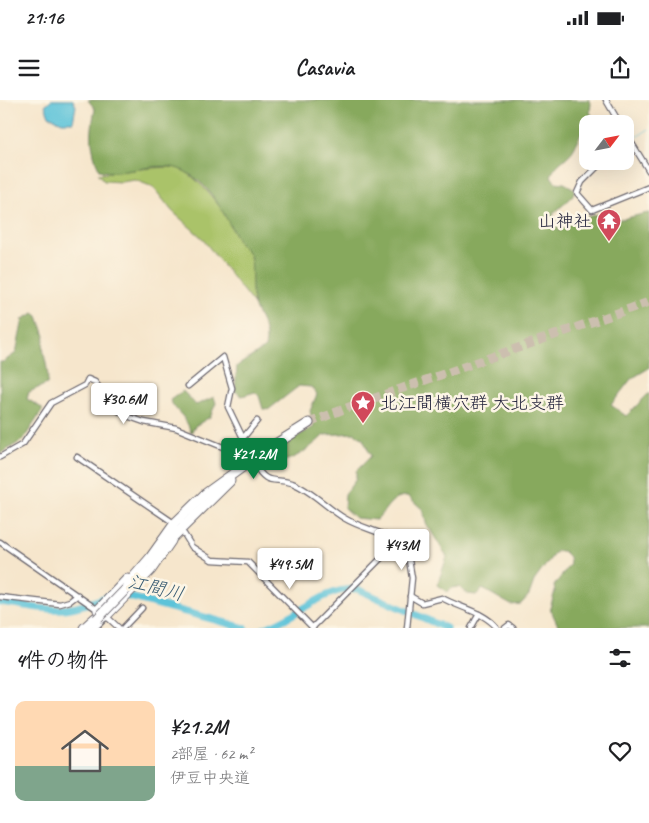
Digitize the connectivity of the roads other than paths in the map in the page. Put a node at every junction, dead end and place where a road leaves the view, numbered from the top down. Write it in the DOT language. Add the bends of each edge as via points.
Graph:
graph roads {
  1 [pos="606,100"];
  2 [pos="615,115"];
  3 [pos="634,146"];
  4 [pos="594,170"];
  5 [pos="649,171"];
  6 [pos="649,187"];
  7 [pos="188,386"];
  8 [pos="257,421"];
  9 [pos="310,425"];
  10 [pos="243,438"];
  11 [pos="238,452"];
  12 [pos="0,457"];
  13 [pos="77,458"];
  14 [pos="250,458"];
  15 [pos="254,463"];
  16 [pos="171,521"];
  17 [pos="176,534"];
  18 [pos="0,542"];
  19 [pos="397,542"];
  20 [pos="125,588"];
  21 [pos="410,596"];
  22 [pos="80,597"];
  23 [pos="0,598"];
  24 [pos="142,608"];
  25 [pos="97,614"];
  26 [pos="479,614"];
  27 [pos="106,616"];
  28 [pos="79,628"];
  29 [pos="86,628"];
  30 [pos="121,628"];
  31 [pos="313,628"];
  32 [pos="408,628"];
  33 [pos="470,628"];
  34 [pos="498,628"];
  35 [pos="505,628"];
  36 [pos="513,628"];
  1 -- 2 [label="street"];
  3 -- 5 [label="street"];
  4 -- 6 [label="street" via="582,182 577,193 592,210"];
  7 -- 10 [label="street" via="223,357 232,388 228,407"];
  8 -- 10 [label="street"];
  9 -- 17 [label="highway" via="266,450 205,494 178,519"];
  10 -- 11 [label="street"];
  11 -- 12 [label="street" via="176,428 126,416 114,408 95,382 88,379 85,384 51,403 23,444"];
  11 -- 14 [label="street"];
  13 -- 16 [label="street"];
  15 -- 19 [label="street" via="271,482 292,484 347,520"];
  17 -- 20 [label="highway"];
  17 -- 31 [label="street" via="212,560 248,562"];
  18 -- 22 [label="street"];
  19 -- 21 [label="street" via="408,550 412,578"];
  19 -- 31 [label="street"];
  20 -- 25 [label="highway, bridge"];
  20 -- 25 [label="highway"];
  20 -- 27 [label="highway" via="116,606"];
  21 -- 26 [label="street" via="422,602 440,598"];
  21 -- 32 [label="street"];
  22 -- 23 [label="street" via="60,604"];
  22 -- 25 [label="street"];
  24 -- 30 [label="street"];
  25 -- 27 [label="main road"];
  25 -- 27 [label="street"];
  25 -- 28 [label="main road"];
  25 -- 29 [label="highway"];
  26 -- 33 [label="street"];
  26 -- 34 [label="street"];
  27 -- 30 [label="street"];
  35 -- 36 [label="street" via="509,625"];
}
